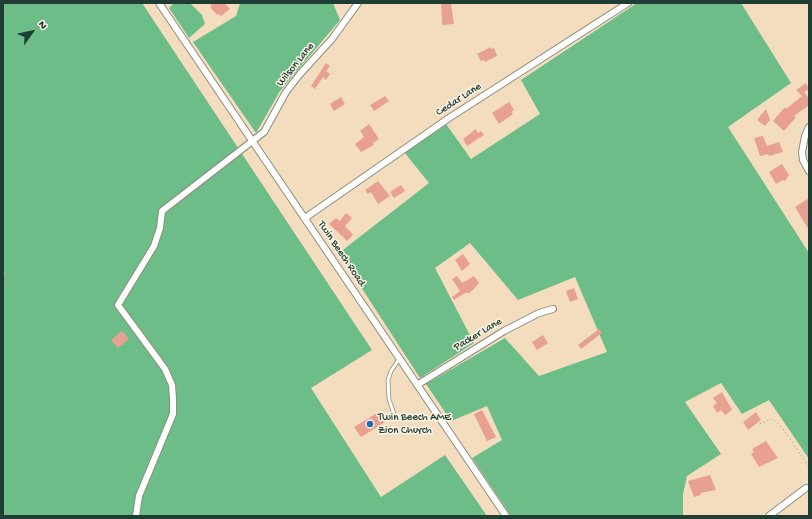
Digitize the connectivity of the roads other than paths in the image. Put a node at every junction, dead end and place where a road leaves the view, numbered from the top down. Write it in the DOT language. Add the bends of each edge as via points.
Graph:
graph roads {
  1 [pos="159,3"];
  2 [pos="358,3"];
  3 [pos="628,3"];
  4 [pos="809,127"];
  5 [pos="252,142"];
  6 [pos="809,172"];
  7 [pos="305,218"];
  8 [pos="553,309"];
  9 [pos="399,359"];
  10 [pos="417,385"];
  11 [pos="394,414"];
  12 [pos="806,488"];
  13 [pos="136,516"];
  14 [pos="506,516"];
  15 [pos="770,516"];
  1 -- 5 [label="street, Twin Beech Road"];
  2 -- 5 [label="street, Wilson Lane" via="332,39 286,92 264,132"];
  3 -- 7 [label="street, Cedar Lane" via="449,118"];
  4 -- 6 [label="street" via="802,152"];
  5 -- 7 [label="street, Twin Beech Road"];
  5 -- 13 [label="street, Wilson Lane" via="162,211 154,246 118,305 165,369 172,385 173,414 139,496"];
  7 -- 9 [label="street, Twin Beech Road"];
  8 -- 10 [label="street, Packer Lane" via="520,323"];
  9 -- 10 [label="street, Twin Beech Road"];
  9 -- 11 [label="lane" via="390,371 388,380 389,399"];
  10 -- 14 [label="street, Twin Beech Road"];
  12 -- 15 [label="street"];
}
